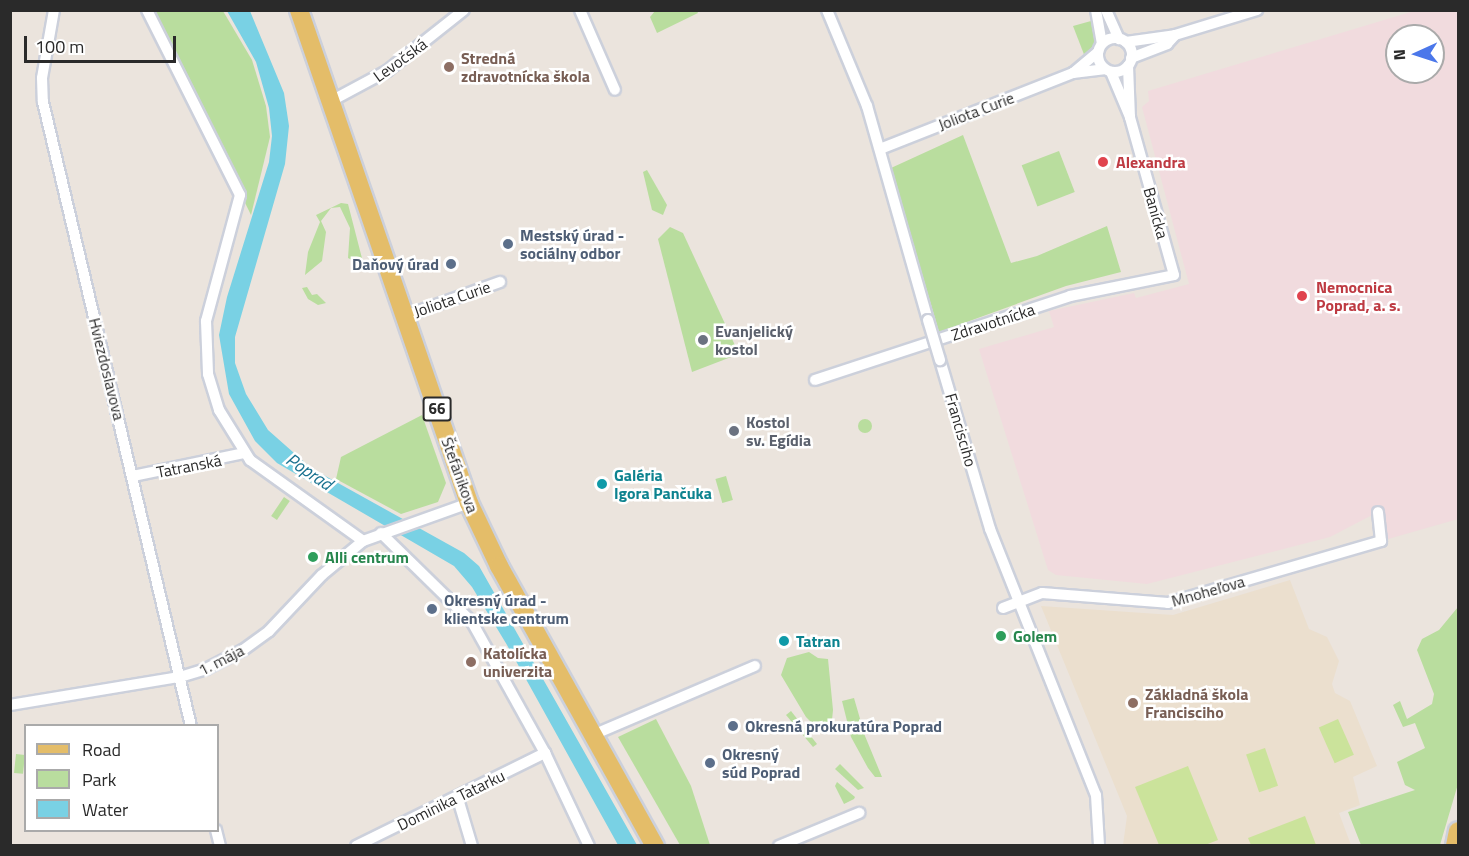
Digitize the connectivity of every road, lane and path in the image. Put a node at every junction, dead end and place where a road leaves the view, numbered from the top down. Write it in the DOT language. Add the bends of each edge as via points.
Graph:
graph roads {
  1 [pos="54,10"];
  2 [pos="147,10"];
  3 [pos="299,10"];
  4 [pos="464,10"];
  5 [pos="580,10"];
  6 [pos="827,10"];
  7 [pos="1096,10"];
  8 [pos="1106,10"];
  9 [pos="1257,10"];
  10 [pos="1175,35"];
  11 [pos="1122,40"];
  12 [pos="1100,47"];
  13 [pos="1130,62"];
  14 [pos="1107,70"];
  15 [pos="1073,74"];
  16 [pos="615,90"];
  17 [pos="331,101"];
  18 [pos="1130,117"];
  19 [pos="880,149"];
  20 [pos="1174,275"];
  21 [pos="500,282"];
  22 [pos="405,316"];
  23 [pos="815,380"];
  24 [pos="244,453"];
  25 [pos="133,476"];
  26 [pos="469,503"];
  27 [pos="1378,512"];
  28 [pos="385,531"];
  29 [pos="363,541"];
  30 [pos="1018,600"];
  31 [pos="1003,608"];
  32 [pos="755,666"];
  33 [pos="180,677"];
  34 [pos="10,705"];
  35 [pos="191,724"];
  36 [pos="593,735"];
  37 [pos="545,753"];
  38 [pos="458,799"];
  39 [pos="859,813"];
  40 [pos="1458,831"];
  41 [pos="356,846"];
  42 [pos="472,846"];
  43 [pos="590,846"];
  44 [pos="655,846"];
  45 [pos="779,846"];
  46 [pos="1099,846"];
  47 [pos="1455,846"];
  1 -- 25 [label="street, Hviezdoslavova" via="42,78 43,102"];
  2 -- 24 [label="street" via="240,195 240,206 209,303 205,336 214,397"];
  3 -- 17 [label="main road, Štefánikova"];
  4 -- 17 [label="street, Levočská" via="387,71 353,93"];
  5 -- 16 [label="street"];
  6 -- 19 [label="street, Francisciho" via="861,88"];
  7 -- 12 [label="street"];
  8 -- 11 [label="street"];
  9 -- 10 [label="street"];
  10 -- 11 [label="street"];
  10 -- 13 [label="street" via="1167,44"];
  11 -- 12 [label="street"];
  11 -- 13 [label="street, Banícka"];
  12 -- 14 [label="street, Banícka"];
  12 -- 15 [label="street, Joliota Curie"];
  13 -- 14 [label="street, Joliota Curie"];
  13 -- 18 [label="street, Banícka"];
  14 -- 15 [label="street, Joliota Curie"];
  14 -- 18 [label="street, Banícka"];
  15 -- 19 [label="street, Joliota Curie"];
  17 -- 22 [label="main road, Štefánikova / 66"];
  18 -- 20 [label="street, Banícka"];
  19 -- 30 [label="street, Francisciho, bridge" via="990,529"];
  20 -- 23 [label="street, Zdravotnícka" via="1070,296"];
  21 -- 22 [label="street, Joliota Curie"];
  22 -- 26 [label="main road, Štefánikova / 66"];
  24 -- 25 [label="street, Tatranská"];
  24 -- 29 [label="street"];
  25 -- 33 [label="street, Hviezdoslavova"];
  26 -- 28 [label="street, 1. mája"];
  26 -- 36 [label="main road, Štefánikova / 66" via="490,549"];
  27 -- 30 [label="street, Mnoheľova" via="1381,541 1168,603 1042,593"];
  28 -- 29 [label="street, 1. mája"];
  28 -- 37 [label="street" via="472,622"];
  29 -- 33 [label="street, 1. mája" via="254,643 206,669"];
  30 -- 31 [label="street, Mnoheľova"];
  30 -- 46 [label="street, Francisciho" via="1096,795"];
  32 -- 36 [label="street"];
  33 -- 34 [label="street, 1. mája"];
  33 -- 35 [label="street, Hviezdoslavova"];
  36 -- 44 [label="main road, Štefánikova / 66"];
  37 -- 38 [label="street, Dominika Tatarku"];
  37 -- 43 [label="street"];
  38 -- 41 [label="street, Dominika Tatarku"];
  38 -- 42 [label="street"];
  39 -- 45 [label="street"];
  40 -- 47 [label="main road"];
}
